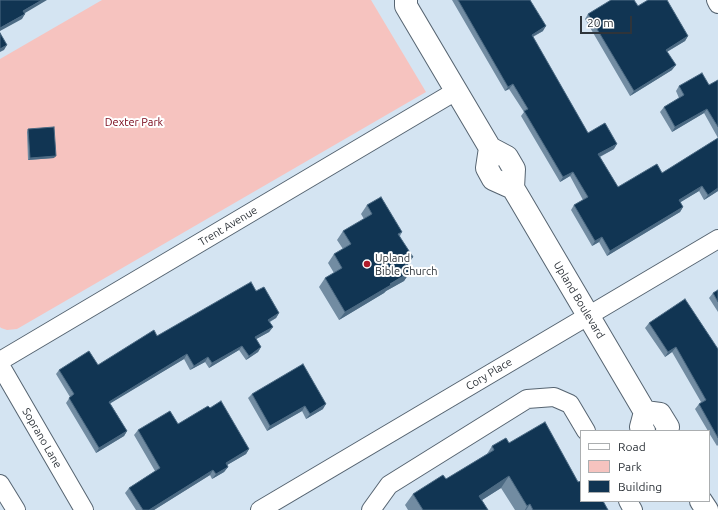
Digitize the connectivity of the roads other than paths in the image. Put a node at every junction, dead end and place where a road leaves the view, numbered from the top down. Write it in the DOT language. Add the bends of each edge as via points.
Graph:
graph roads {
  1 [pos="716,0"];
  2 [pos="401,2"];
  3 [pos="718,4"];
  4 [pos="456,91"];
  5 [pos="718,239"];
  6 [pos="588,316"];
  7 [pos="0,361"];
  8 [pos="0,365"];
  9 [pos="644,422"];
  10 [pos="585,430"];
  11 [pos="667,430"];
  12 [pos="0,484"];
  13 [pos="16,510"];
  14 [pos="84,510"];
  15 [pos="260,510"];
  16 [pos="371,510"];
  1 -- 3 [label="street"];
  2 -- 4 [label="street, Upland Boulevard"];
  4 -- 6 [label="street, Upland Boulevard" via="490,148 507,157 514,169 512,188"];
  4 -- 7 [label="street, Trent Avenue"];
  5 -- 6 [label="street, Cory Place"];
  6 -- 9 [label="street, Upland Boulevard"];
  6 -- 15 [label="street, Cory Place"];
  8 -- 14 [label="street, Soprano Lane"];
  9 -- 11 [label="street, Upland Boulevard" via="660,414"];
  10 -- 16 [label="street" via="570,404 554,397 527,399 389,485"];
  12 -- 13 [label="street"];
}
